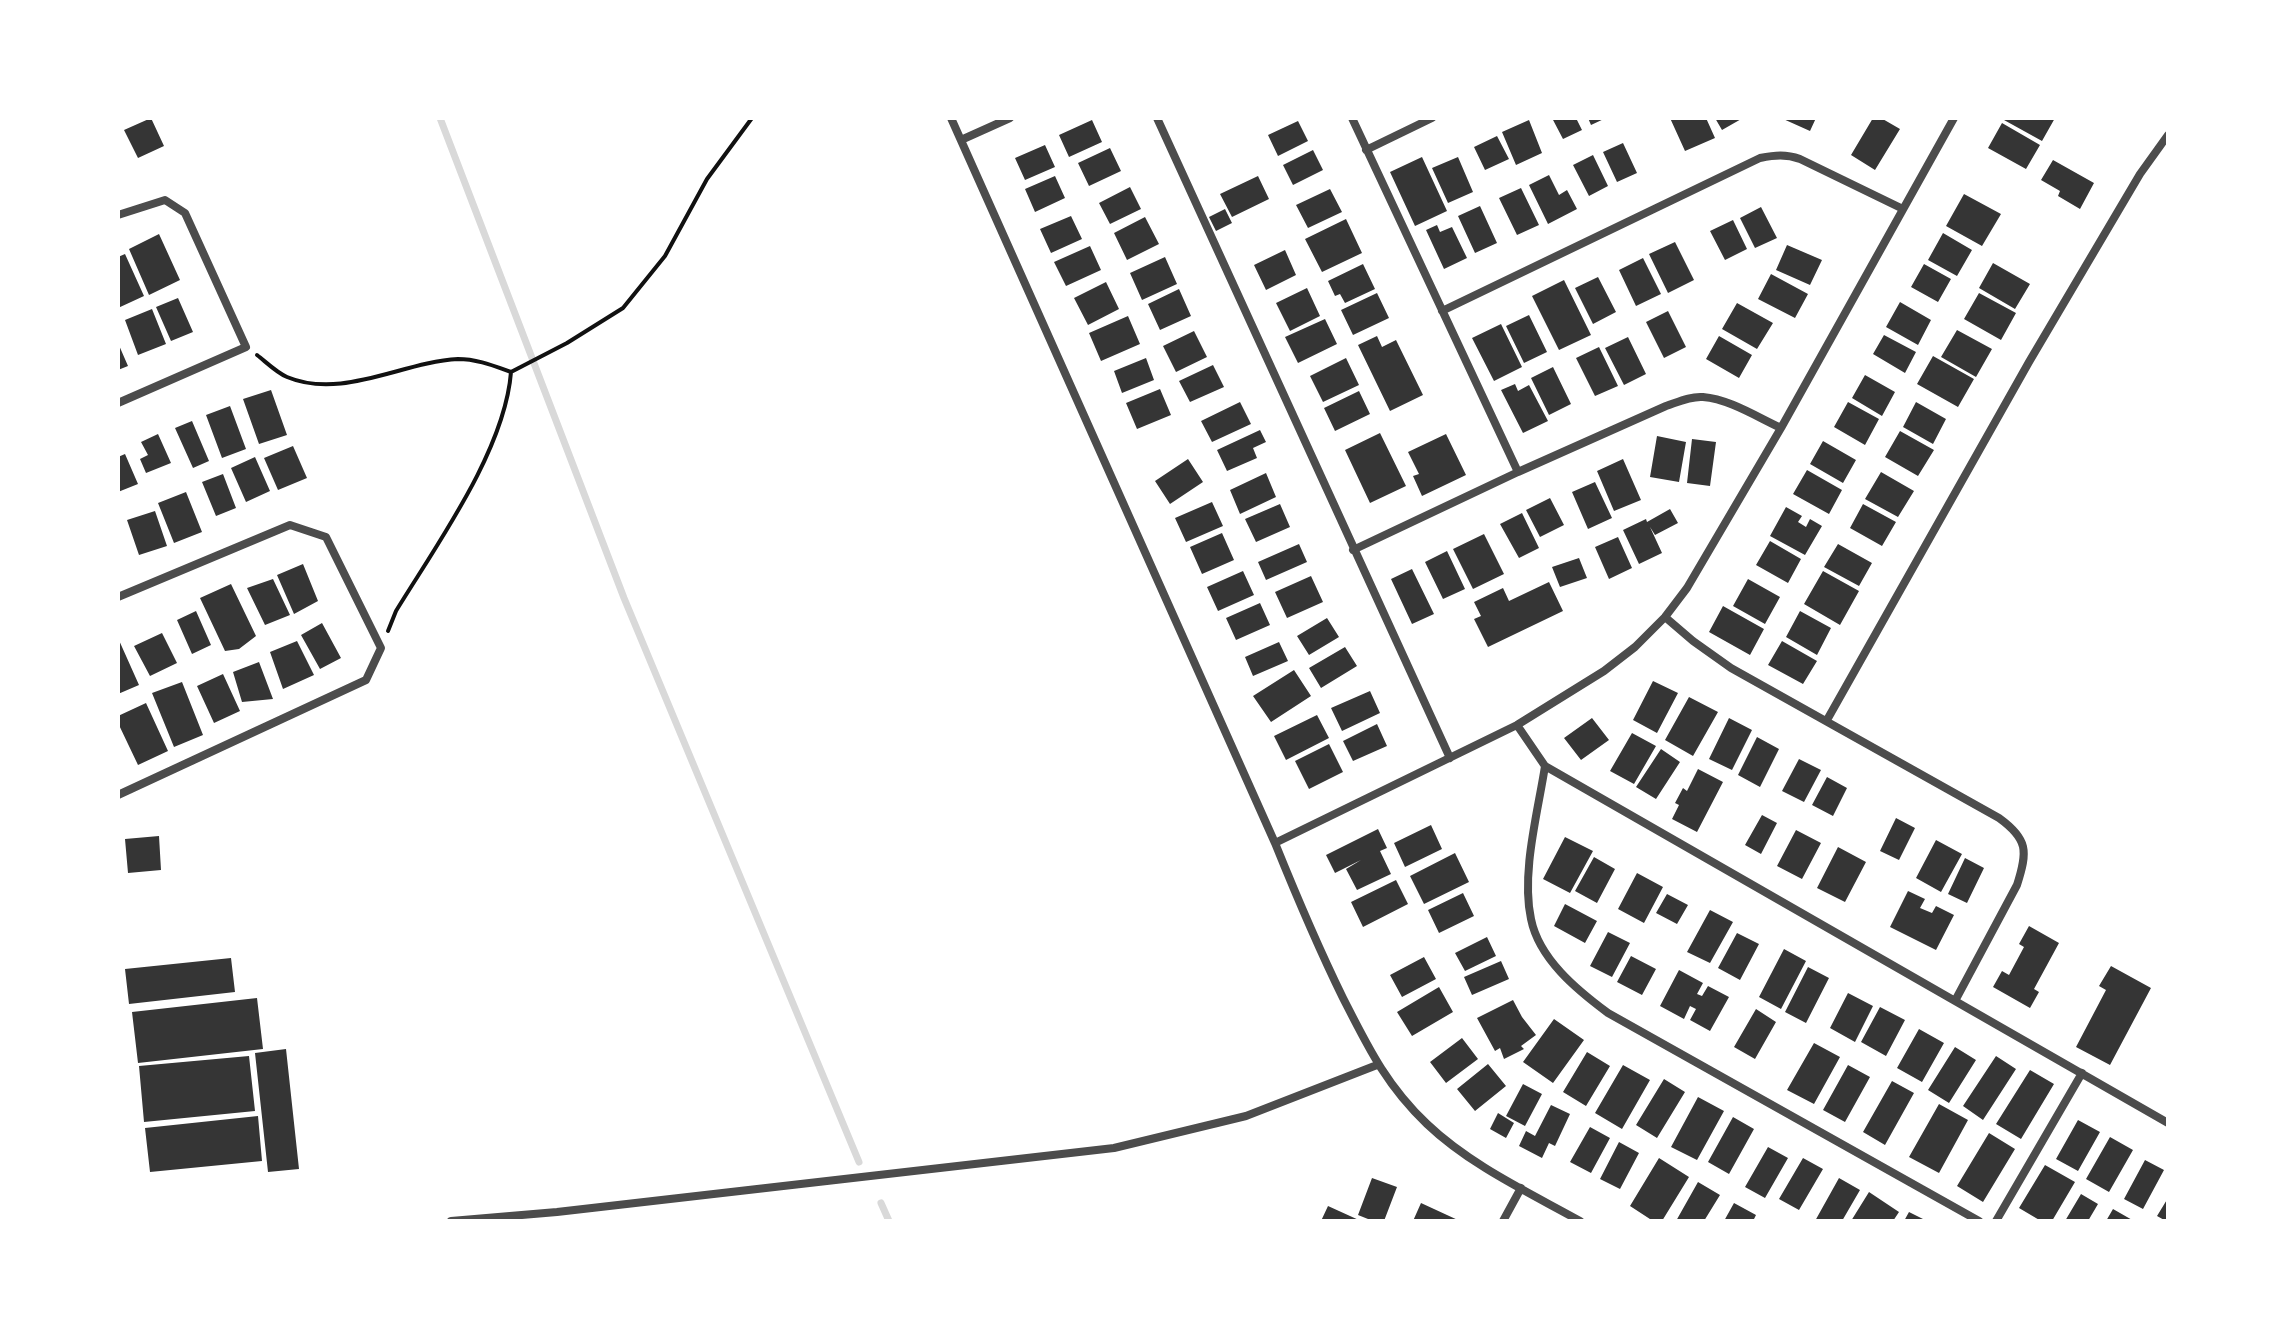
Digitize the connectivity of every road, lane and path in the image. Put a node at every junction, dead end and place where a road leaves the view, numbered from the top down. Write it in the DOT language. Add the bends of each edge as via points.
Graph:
graph roads {
  1 [pos="752,118"];
  2 [pos="951,118"];
  3 [pos="1010,118"];
  4 [pos="1157,118"];
  5 [pos="1352,118"];
  6 [pos="1432,118"];
  7 [pos="1954,118"];
  8 [pos="2168,135"];
  9 [pos="961,140"];
  10 [pos="1366,150"];
  11 [pos="1903,209"];
  12 [pos="118,215"];
  13 [pos="1442,311"];
  14 [pos="246,347"];
  15 [pos="511,372"];
  16 [pos="118,403"];
  17 [pos="1781,428"];
  18 [pos="1518,472"];
  19 [pos="1353,550"];
  20 [pos="118,597"];
  21 [pos="1665,617"];
  22 [pos="381,648"];
  23 [pos="1827,720"];
  24 [pos="1517,725"];
  25 [pos="1450,758"];
  26 [pos="1545,766"];
  27 [pos="118,795"];
  28 [pos="1275,843"];
  29 [pos="1956,999"];
  30 [pos="1377,1065"];
  31 [pos="2082,1073"];
  32 [pos="2168,1123"];
  33 [pos="1521,1188"];
  34 [pos="558,1216"];
  35 [pos="451,1221"];
  36 [pos="1503,1221"];
  37 [pos="1580,1221"];
  38 [pos="1979,1221"];
  39 [pos="1996,1221"];
  1 -- 15 [label="path" via="707,179 665,256 623,308"];
  2 -- 9 [label="street"];
  3 -- 9 [label="street"];
  4 -- 19 [label="street"];
  5 -- 10 [label="street"];
  6 -- 10 [label="street"];
  7 -- 11 [label="street"];
  8 -- 23 [label="street" via="2029,362"];
  9 -- 28 [label="street"];
  10 -- 13 [label="street"];
  11 -- 13 [label="street" via="1800,159 1760,158"];
  11 -- 17 [label="street"];
  12 -- 14 [label="street" via="165,200 185,213"];
  13 -- 18 [label="street"];
  14 -- 15 [label="path" via="285,377 312,384 455,359"];
  14 -- 16 [label="street"];
  15 -- 22 [label="path" via="510,395 474,481 396,611"];
  17 -- 18 [label="street" via="1722,401 1687,399"];
  17 -- 21 [label="street"];
  18 -- 19 [label="street"];
  19 -- 25 [label="street"];
  20 -- 22 [label="street" via="290,525 326,537"];
  21 -- 23 [label="street" via="1713,657"];
  21 -- 24 [label="street" via="1604,671"];
  22 -- 27 [label="street" via="366,680"];
  23 -- 29 [label="street" via="2019,833 2023,858 2017,885"];
  24 -- 25 [label="street"];
  24 -- 26 [label="street"];
  25 -- 28 [label="street"];
  26 -- 29 [label="street"];
  26 -- 38 [label="street" via="1528,897 1541,946 1562,973 1608,1013"];
  28 -- 30 [label="street" via="1317,944"];
  29 -- 31 [label="street"];
  30 -- 33 [label="street" via="1429,1126"];
  30 -- 34 [label="street" via="1246,1116 1114,1148"];
  31 -- 32 [label="street"];
  31 -- 39 [label="street"];
  33 -- 36 [label="street"];
  33 -- 37 [label="street"];
  34 -- 35 [label="street"];
}
